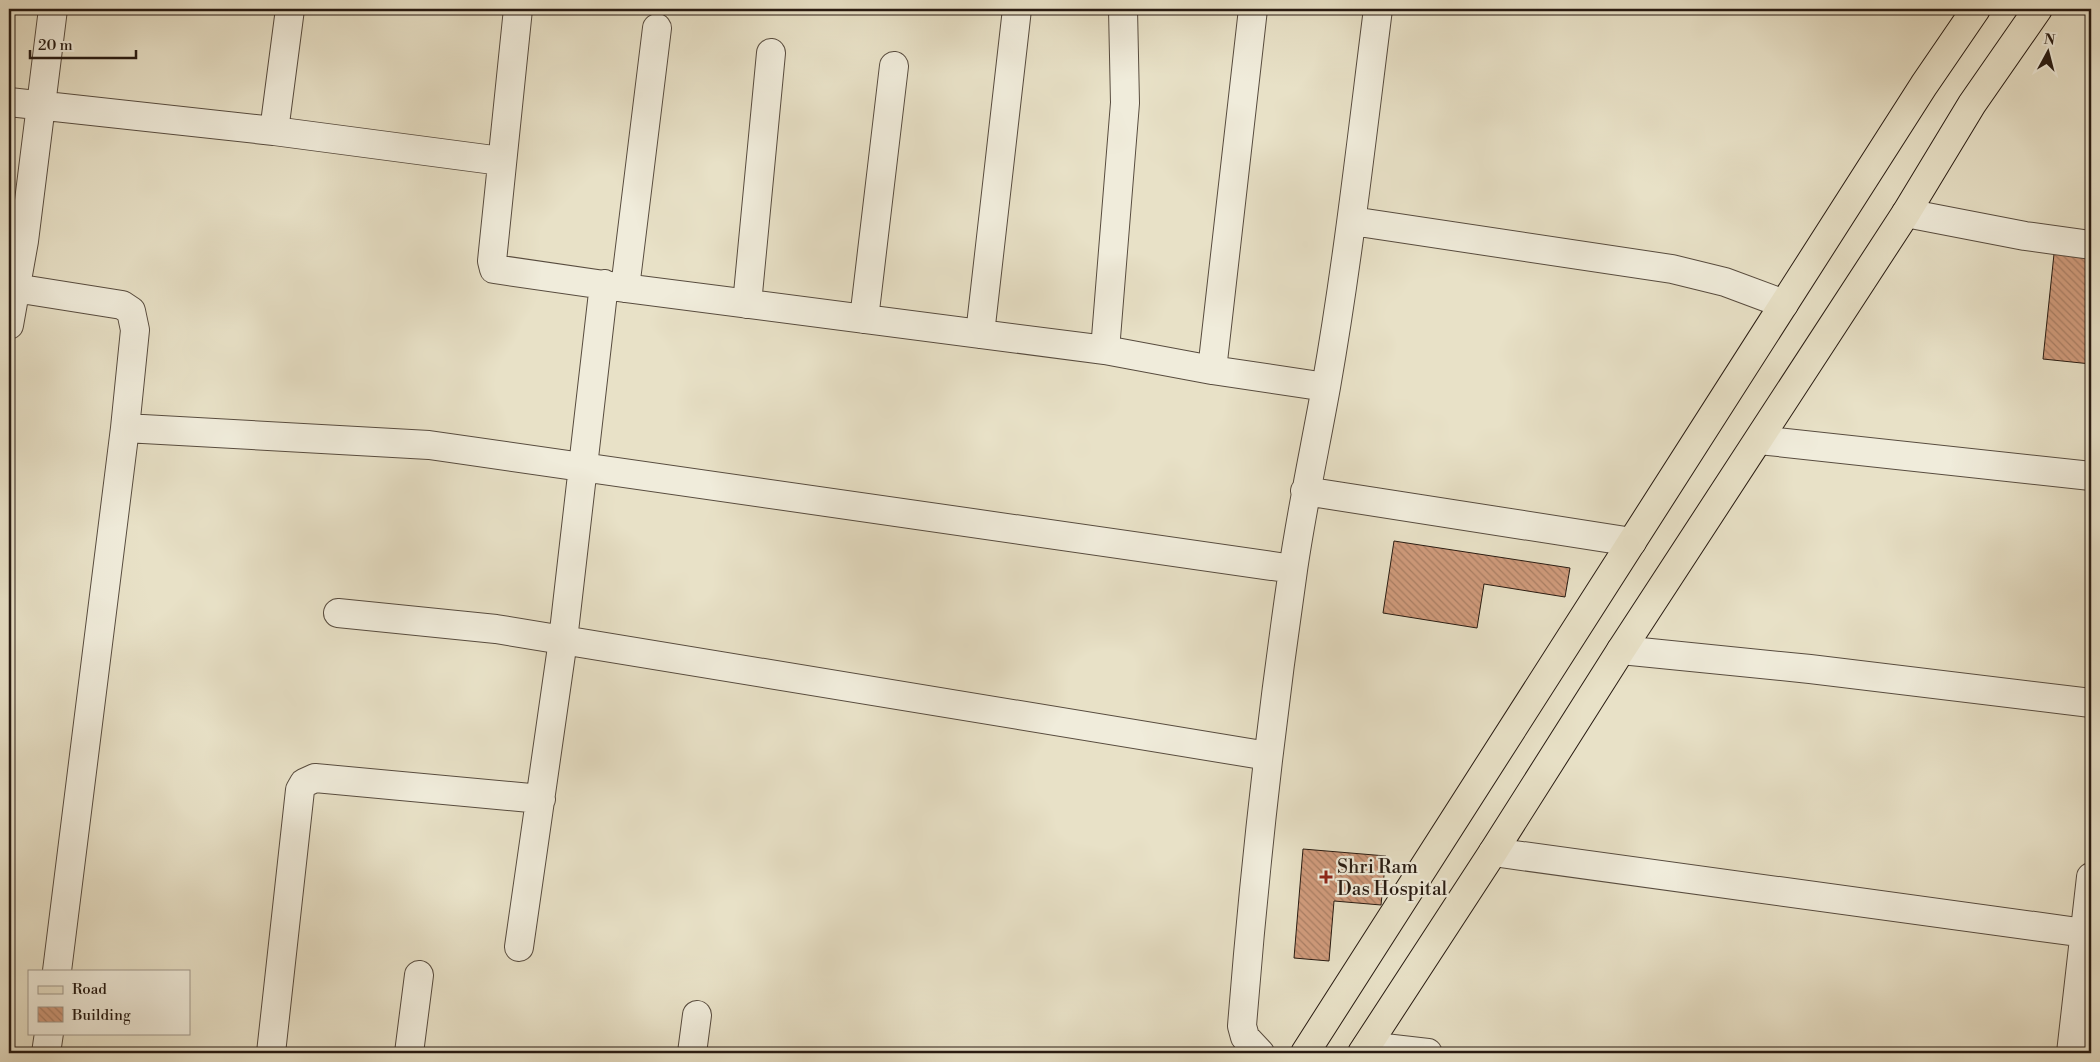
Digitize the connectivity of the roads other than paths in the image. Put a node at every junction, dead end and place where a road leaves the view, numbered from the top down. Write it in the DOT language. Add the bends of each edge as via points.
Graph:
graph roads {
  1 [pos="53,9"];
  2 [pos="290,9"];
  3 [pos="518,9"];
  4 [pos="1016,9"];
  5 [pos="1123,9"];
  6 [pos="1253,9"];
  7 [pos="1378,9"];
  8 [pos="1976,9"];
  9 [pos="2038,9"];
  10 [pos="657,28"];
  11 [pos="771,53"];
  12 [pos="894,66"];
  13 [pos="9,102"];
  14 [pos="40,106"];
  15 [pos="274,131"];
  16 [pos="501,161"];
  17 [pos="1906,213"];
  18 [pos="1352,221"];
  19 [pos="2091,245"];
  20 [pos="615,286"];
  21 [pos="16,288"];
  22 [pos="747,304"];
  23 [pos="1784,304"];
  24 [pos="864,319"];
  25 [pos="9,325"];
  26 [pos="980,334"];
  27 [pos="1105,350"];
  28 [pos="1212,370"];
  29 [pos="1326,387"];
  30 [pos="125,428"];
  31 [pos="1759,440"];
  32 [pos="584,466"];
  33 [pos="2091,476"];
  34 [pos="1305,491"];
  35 [pos="1632,542"];
  36 [pos="1293,569"];
  37 [pos="338,613"];
  38 [pos="563,640"];
  39 [pos="1621,650"];
  40 [pos="2091,704"];
  41 [pos="1268,756"];
  42 [pos="541,799"];
  43 [pos="1493,852"];
  44 [pos="2091,877"];
  45 [pos="2086,933"];
  46 [pos="519,947"];
  47 [pos="57,970"];
  48 [pos="419,975"];
  49 [pos="697,1015"];
  50 [pos="49,1034"];
  51 [pos="1364,1050"];
  52 [pos="46,1053"];
  53 [pos="272,1053"];
  54 [pos="409,1053"];
  55 [pos="692,1053"];
  56 [pos="1260,1053"];
  57 [pos="1305,1053"];
  58 [pos="1428,1053"];
  59 [pos="2071,1053"];
  1 -- 14 [label="street"];
  2 -- 15 [label="street"];
  3 -- 16 [label="street"];
  4 -- 26 [label="street"];
  5 -- 27 [label="street" via="1125,103"];
  6 -- 28 [label="street"];
  7 -- 18 [label="street"];
  8 -- 23 [label="main road"];
  9 -- 17 [label="main road" via="1972,104"];
  10 -- 20 [label="street"];
  11 -- 22 [label="street"];
  12 -- 24 [label="street"];
  13 -- 14 [label="street"];
  14 -- 15 [label="street"];
  14 -- 21 [label="street"];
  15 -- 16 [label="street"];
  16 -- 20 [label="street" via="493,267"];
  17 -- 19 [label="street"];
  17 -- 31 [label="main road"];
  18 -- 23 [label="street" via="1672,268 1725,282"];
  18 -- 29 [label="street"];
  20 -- 22 [label="street"];
  20 -- 32 [label="street"];
  21 -- 25 [label="street"];
  21 -- 30 [label="street" via="122,306 131,312 135,330"];
  22 -- 24 [label="street"];
  23 -- 35 [label="main road"];
  24 -- 26 [label="street"];
  26 -- 27 [label="street"];
  27 -- 28 [label="street"];
  28 -- 29 [label="street"];
  29 -- 34 [label="street"];
  30 -- 32 [label="street" via="429,445"];
  30 -- 47 [label="street"];
  31 -- 33 [label="street"];
  31 -- 39 [label="main road"];
  32 -- 36 [label="street"];
  32 -- 38 [label="street"];
  34 -- 35 [label="street"];
  34 -- 36 [label="street"];
  35 -- 57 [label="main road"];
  36 -- 41 [label="street"];
  37 -- 38 [label="street" via="496,629"];
  38 -- 41 [label="street"];
  38 -- 42 [label="street"];
  39 -- 40 [label="street" via="1810,669"];
  39 -- 43 [label="main road"];
  41 -- 56 [label="street" via="1242,1026 1245,1037"];
  42 -- 46 [label="street"];
  42 -- 53 [label="street" via="315,778 304,782 300,790"];
  43 -- 45 [label="street"];
  43 -- 51 [label="main road"];
  44 -- 45 [label="street"];
  45 -- 59 [label="street"];
  48 -- 54 [label="street"];
  49 -- 55 [label="street"];
  50 -- 52 [label="street"];
  51 -- 58 [label="street"];
}
